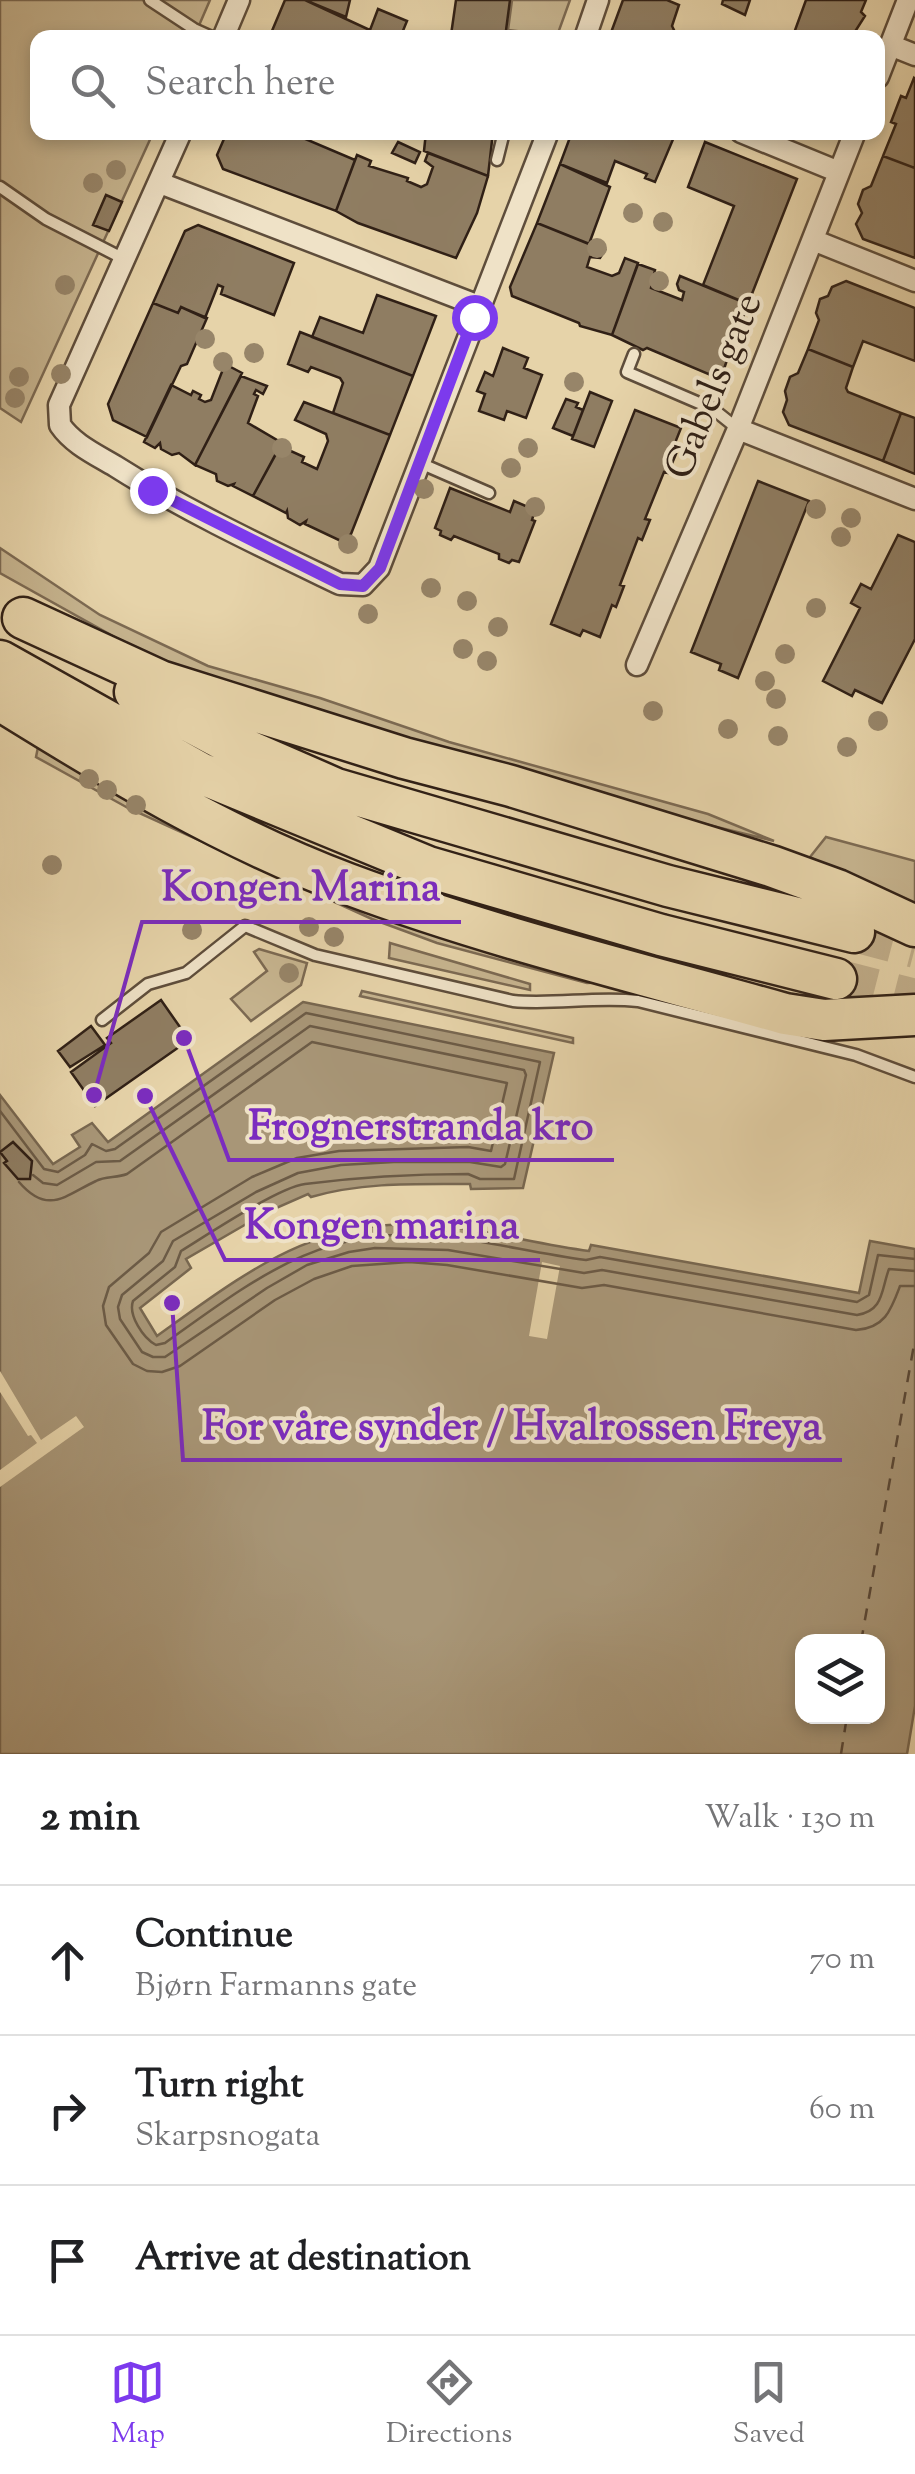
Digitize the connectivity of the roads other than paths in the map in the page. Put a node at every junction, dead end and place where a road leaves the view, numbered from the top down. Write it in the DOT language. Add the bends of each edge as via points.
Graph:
graph roads {
  1 [pos="150,0"];
  2 [pos="240,0"];
  3 [pos="598,0"];
  4 [pos="908,0"];
  5 [pos="196,30"];
  6 [pos="227,30"];
  7 [pos="587,30"];
  8 [pos="890,45"];
  9 [pos="915,55"];
  10 [pos="885,59"];
  11 [pos="178,140"];
  12 [pos="502,140"];
  13 [pos="545,140"];
  14 [pos="761,140"];
  15 [pos="852,140"];
  16 [pos="497,160"];
  17 [pos="839,172"];
  18 [pos="160,184"];
  19 [pos="0,187"];
  20 [pos="813,240"];
  21 [pos="125,260"];
  22 [pos="915,281"];
  23 [pos="478,306"];
  24 [pos="634,354"];
  25 [pos="738,429"];
  26 [pos="420,462"];
  27 [pos="489,493"];
  28 [pos="915,500"];
  29 [pos="11,610"];
  30 [pos="0,662"];
  31 [pos="637,665"];
  32 [pos="0,700"];
  33 [pos="915,926"];
  34 [pos="854,932"];
  35 [pos="836,980"];
  36 [pos="915,1015"];
  37 [pos="102,1020"];
  38 [pos="915,1077"];
  1 -- 5 [label="lane"];
  2 -- 6 [label="street"];
  3 -- 7 [label="street"];
  4 -- 8 [label="street"];
  8 -- 9 [label="street"];
  8 -- 10 [label="street"];
  11 -- 18 [label="street"];
  12 -- 16 [label="lane"];
  13 -- 23 [label="street"];
  14 -- 17 [label="street"];
  15 -- 17 [label="street, Gabels gate"];
  17 -- 20 [label="street, Gabels gate"];
  18 -- 21 [label="street"];
  18 -- 23 [label="street"];
  19 -- 21 [label="lane"];
  20 -- 22 [label="street"];
  20 -- 25 [label="street, Gabels gate"];
  21 -- 26 [label="street" via="59,405 60,425 77,443 152,490 340,584 363,586 380,568"];
  23 -- 26 [label="street"];
  24 -- 25 [label="lane" via="627,372 713,409"];
  25 -- 28 [label="street"];
  25 -- 31 [label="street, Gabels gate"];
  26 -- 27 [label="lane"];
  29 -- 33 [label="highway" via="160,681 771,866"];
  29 -- 34 [label="highway" via="114,681 336,789 668,886"];
  30 -- 35 [label="highway" via="200,773 428,868"];
  32 -- 36 [label="highway" via="185,809 348,884 785,1014 824,1020"];
  37 -- 38 [label="lane" via="148,984 186,974 246,926 315,955 512,1001 638,1001"];
}
